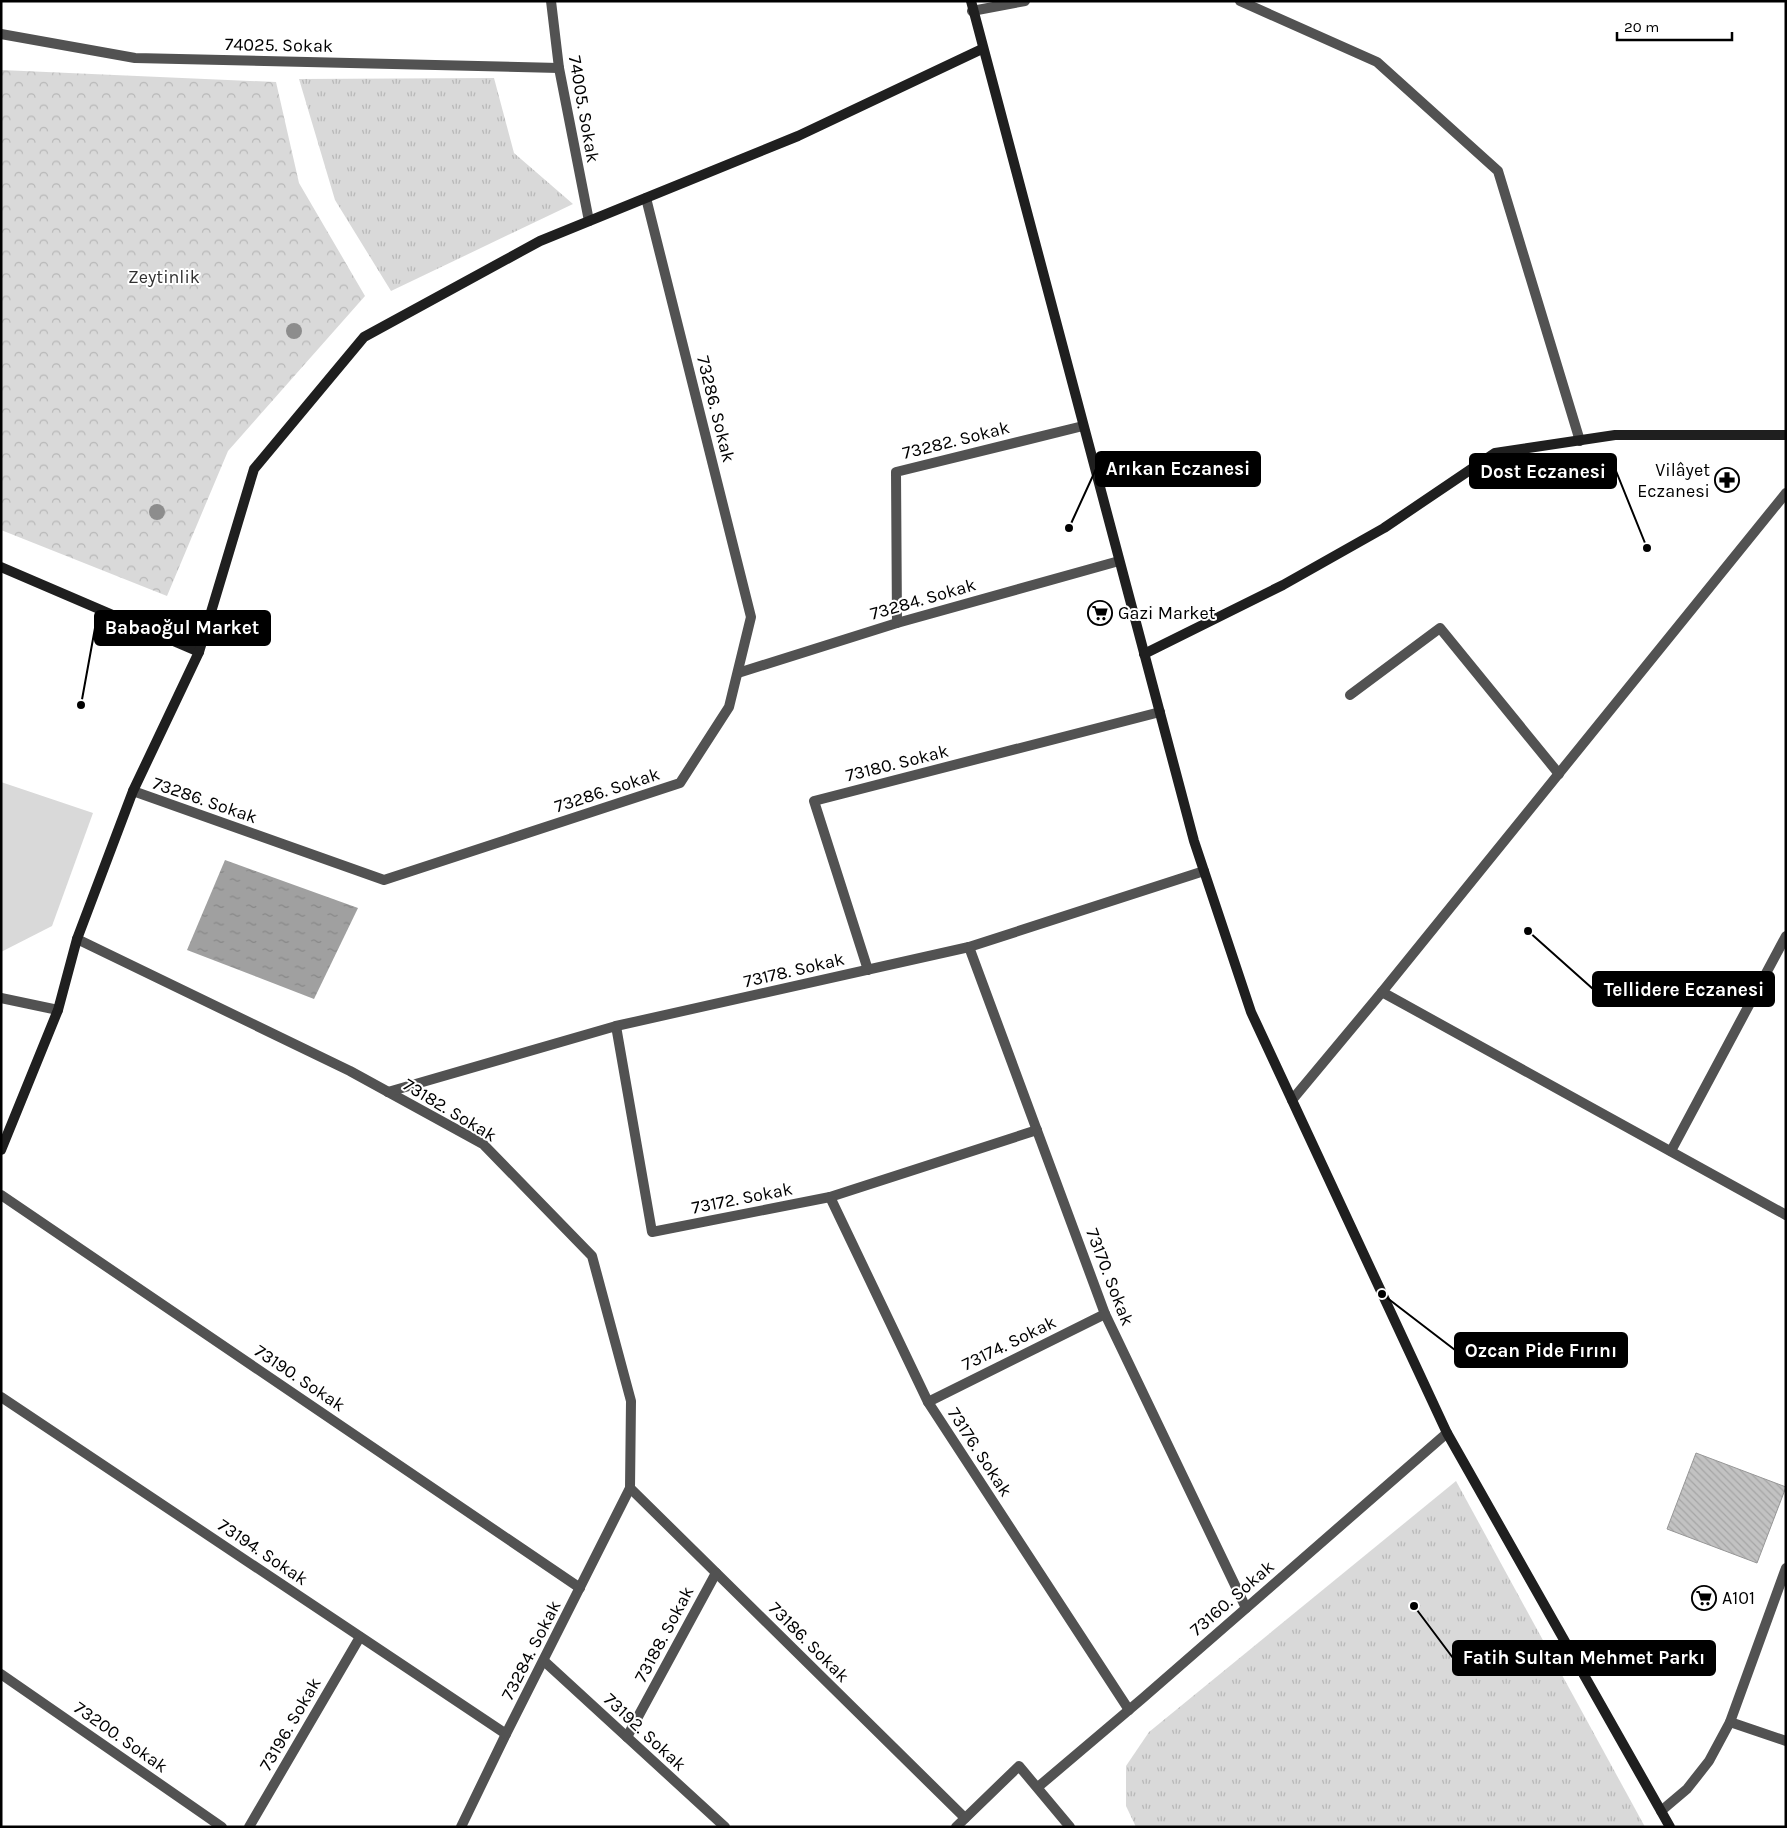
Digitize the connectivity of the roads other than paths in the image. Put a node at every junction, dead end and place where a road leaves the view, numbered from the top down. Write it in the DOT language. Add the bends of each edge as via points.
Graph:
graph roads {
  1 [pos="551,1"];
  2 [pos="1025,1"];
  3 [pos="1240,1"];
  4 [pos="971,6"];
  5 [pos="1,34"];
  6 [pos="982,49"];
  7 [pos="559,68"];
  8 [pos="646,198"];
  9 [pos="589,221"];
  10 [pos="1083,426"];
  11 [pos="1786,435"];
  12 [pos="1580,441"];
  13 [pos="1786,493"];
  14 [pos="1119,561"];
  15 [pos="1,567"];
  16 [pos="898,623"];
  17 [pos="199,652"];
  18 [pos="1144,654"];
  19 [pos="738,673"];
  20 [pos="1350,695"];
  21 [pos="1160,712"];
  22 [pos="1559,774"];
  23 [pos="133,792"];
  24 [pos="1204,871"];
  25 [pos="1786,936"];
  26 [pos="77,939"];
  27 [pos="969,947"];
  28 [pos="868,970"];
  29 [pos="1382,992"];
  30 [pos="1,998"];
  31 [pos="58,1010"];
  32 [pos="616,1026"];
  33 [pos="388,1092"];
  34 [pos="1292,1100"];
  35 [pos="1037,1130"];
  36 [pos="1,1150"];
  37 [pos="1671,1152"];
  38 [pos="1,1195"];
  39 [pos="830,1197"];
  40 [pos="1786,1215"];
  41 [pos="1105,1314"];
  42 [pos="1,1397"];
  43 [pos="928,1402"];
  44 [pos="1447,1433"];
  45 [pos="630,1488"];
  46 [pos="1786,1568"];
  47 [pos="716,1573"];
  48 [pos="580,1588"];
  49 [pos="1246,1608"];
  50 [pos="360,1637"];
  51 [pos="544,1660"];
  52 [pos="1,1674"];
  53 [pos="1129,1710"];
  54 [pos="1730,1722"];
  55 [pos="506,1734"];
  56 [pos="627,1737"];
  57 [pos="1786,1741"];
  58 [pos="1038,1787"];
  59 [pos="1661,1811"];
  60 [pos="965,1818"];
  61 [pos="464,1825"];
  62 [pos="222,1827"];
  63 [pos="249,1827"];
  64 [pos="725,1827"];
  65 [pos="956,1827"];
  66 [pos="1070,1827"];
  67 [pos="1670,1827"];
  1 -- 7 [label="street, 74005. Sokak"];
  2 -- 4 [label="street"];
  3 -- 12 [label="street" via="1377,62 1498,171"];
  4 -- 6 [label="main road"];
  5 -- 7 [label="street, 74025. Sokak" via="135,58"];
  6 -- 8 [label="main road" via="798,136"];
  6 -- 10 [label="main road"];
  7 -- 9 [label="street, 74005. Sokak"];
  8 -- 9 [label="main road"];
  8 -- 19 [label="street, 73286. Sokak" via="751,617"];
  9 -- 17 [label="main road" via="540,242 364,337 254,469"];
  10 -- 14 [label="main road"];
  10 -- 16 [label="street, 73282. Sokak" via="896,472"];
  11 -- 12 [label="main road" via="1616,435"];
  12 -- 18 [label="main road" via="1495,453 1384,528 1283,585"];
  13 -- 22 [label="street"];
  14 -- 16 [label="street, 73284. Sokak"];
  14 -- 18 [label="main road"];
  15 -- 17 [label="main road"];
  16 -- 19 [label="street, 73284. Sokak"];
  17 -- 23 [label="main road"];
  18 -- 21 [label="main road"];
  19 -- 23 [label="street, 73286. Sokak" via="729,707 680,783 384,880"];
  20 -- 22 [label="street" via="1440,628"];
  21 -- 24 [label="main road"];
  21 -- 28 [label="street, 73180. Sokak" via="814,801"];
  22 -- 29 [label="street"];
  23 -- 26 [label="main road"];
  24 -- 27 [label="street, 73178. Sokak"];
  24 -- 34 [label="main road" via="1251,1012"];
  25 -- 37 [label="street"];
  26 -- 31 [label="main road"];
  26 -- 33 [label="street, 73182. Sokak"];
  27 -- 28 [label="street, 73178. Sokak"];
  27 -- 35 [label="street, 73170. Sokak"];
  28 -- 32 [label="street, 73178. Sokak"];
  29 -- 34 [label="street"];
  29 -- 37 [label="street"];
  30 -- 31 [label="street"];
  31 -- 36 [label="main road"];
  32 -- 33 [label="street, 73178. Sokak"];
  32 -- 39 [label="street, 73172. Sokak" via="652,1232"];
  33 -- 45 [label="street, 73182. Sokak" via="484,1144 592,1256 631,1402"];
  34 -- 44 [label="main road"];
  35 -- 39 [label="street, 73172. Sokak"];
  35 -- 41 [label="street, 73170. Sokak"];
  37 -- 40 [label="street"];
  38 -- 48 [label="street, 73190. Sokak"];
  39 -- 43 [label="street, 73176. Sokak"];
  41 -- 43 [label="street, 73174. Sokak"];
  41 -- 49 [label="street, 73170. Sokak"];
  42 -- 50 [label="street, 73194. Sokak"];
  43 -- 53 [label="street, 73176. Sokak"];
  44 -- 49 [label="street, 73160. Sokak"];
  44 -- 59 [label="main road"];
  45 -- 47 [label="street, 73186. Sokak"];
  45 -- 48 [label="street, 73284. Sokak"];
  46 -- 54 [label="street"];
  47 -- 56 [label="street, 73188. Sokak"];
  47 -- 60 [label="street, 73186. Sokak"];
  48 -- 51 [label="street, 73284. Sokak"];
  49 -- 53 [label="street, 73160. Sokak"];
  50 -- 55 [label="street, 73194. Sokak"];
  50 -- 63 [label="street, 73196. Sokak"];
  51 -- 55 [label="street, 73284. Sokak"];
  51 -- 56 [label="street, 73192. Sokak"];
  52 -- 62 [label="street, 73200. Sokak"];
  53 -- 58 [label="street, 73160. Sokak"];
  54 -- 57 [label="street"];
  54 -- 59 [label="street" via="1709,1761 1687,1789"];
  55 -- 61 [label="street, 73284. Sokak"];
  56 -- 64 [label="street, 73192. Sokak"];
  58 -- 60 [label="street" via="1020,1766"];
  58 -- 66 [label="street"];
  59 -- 67 [label="main road"];
  60 -- 65 [label="street"];
}
